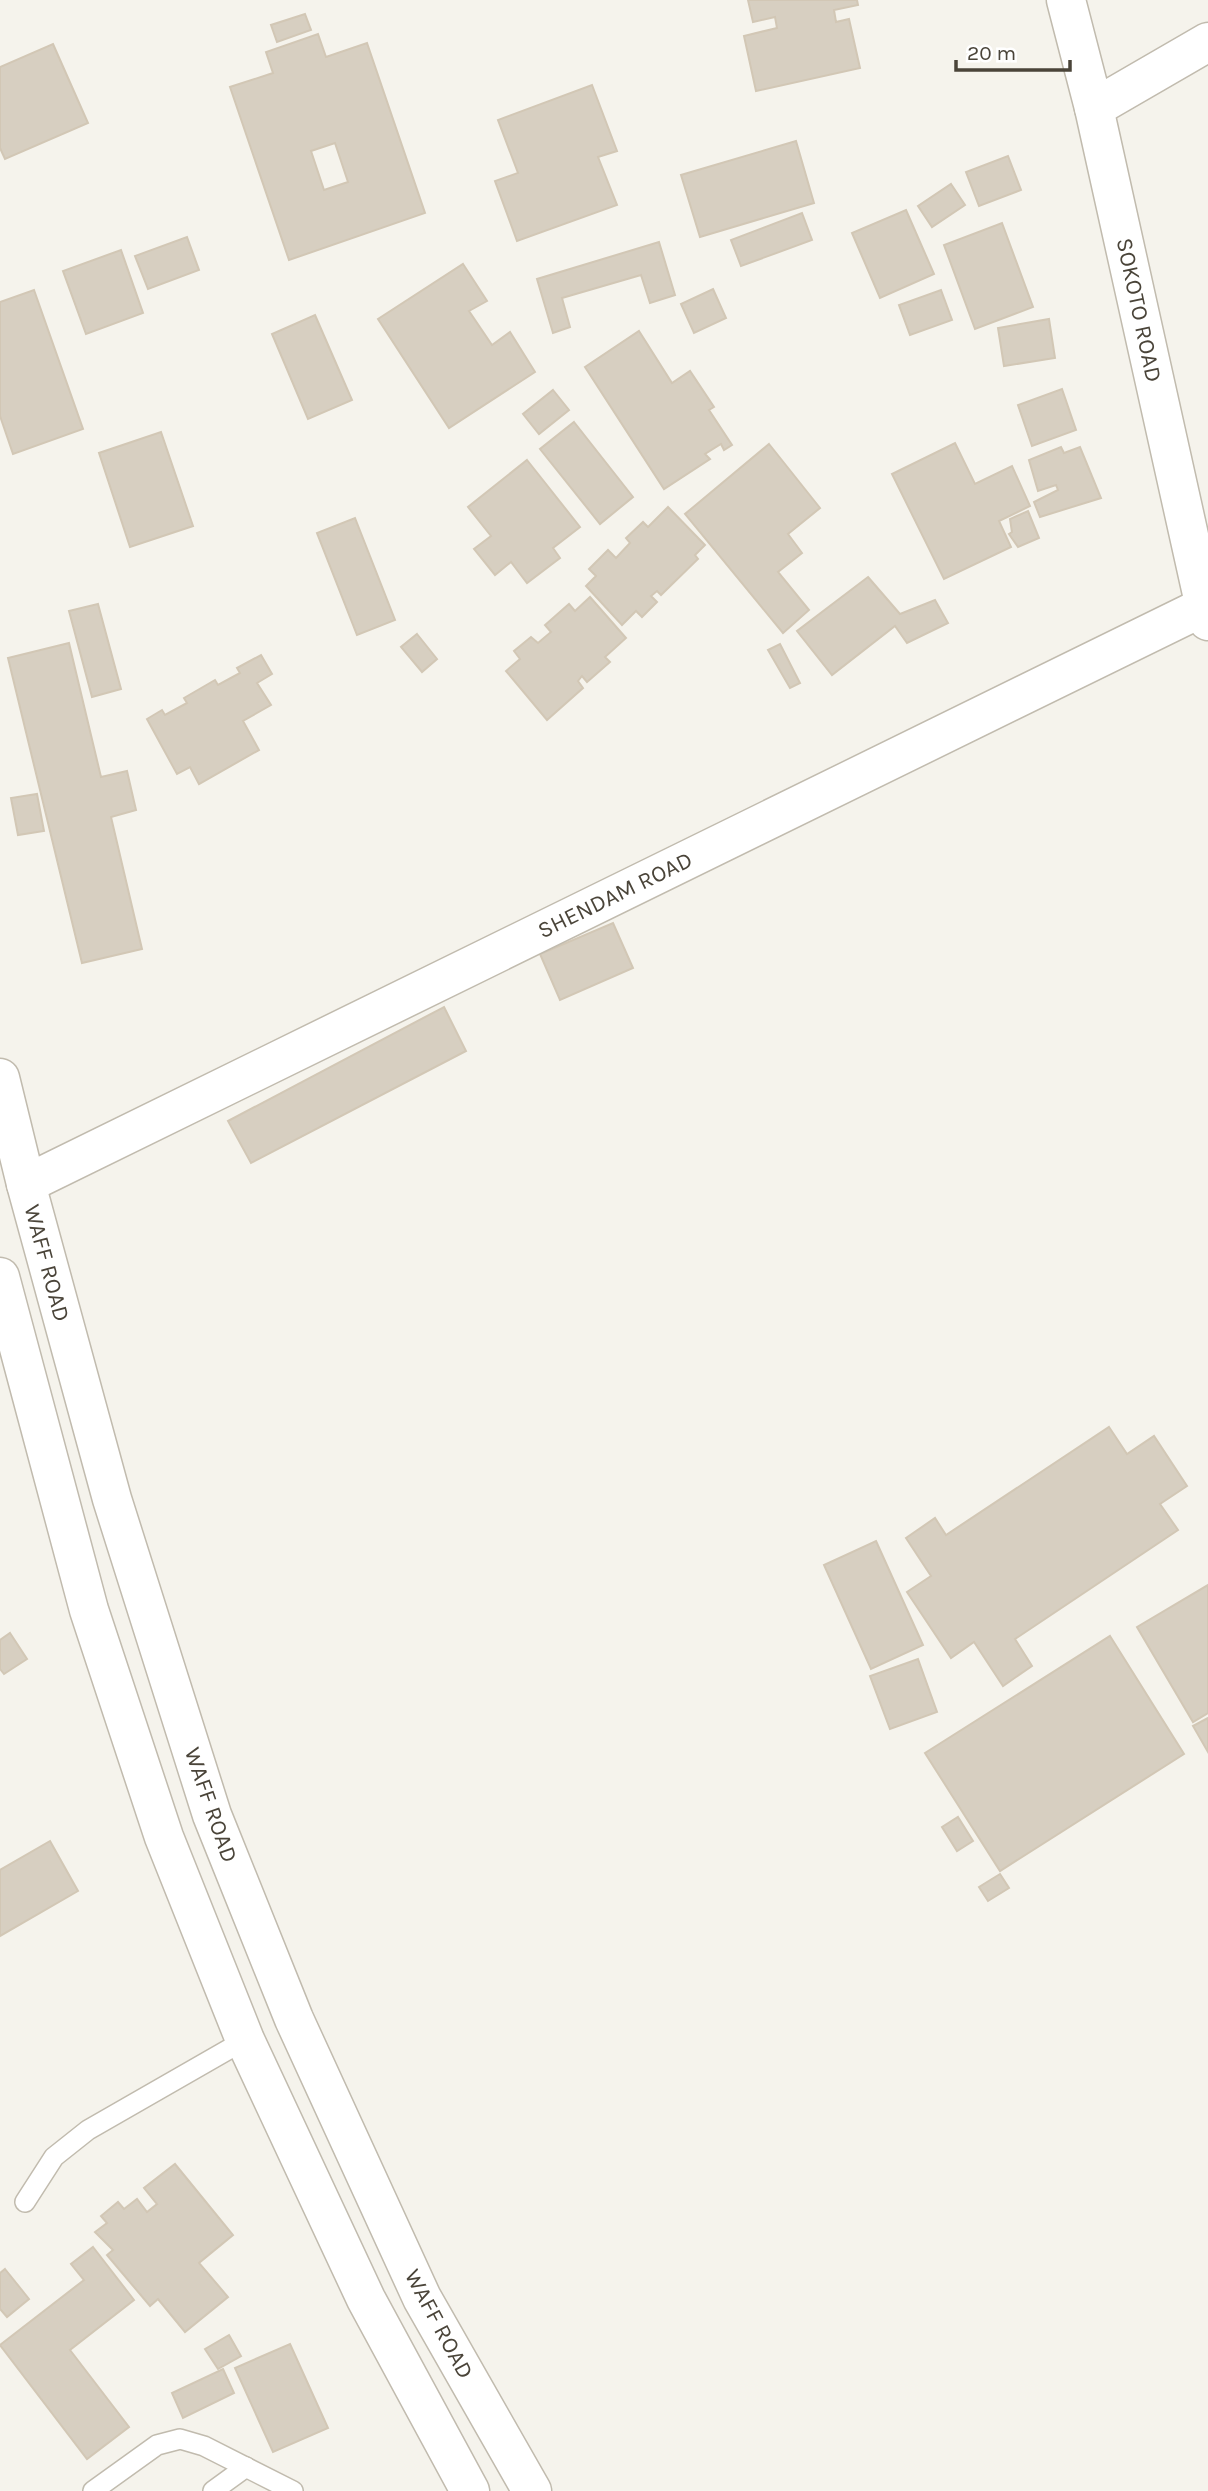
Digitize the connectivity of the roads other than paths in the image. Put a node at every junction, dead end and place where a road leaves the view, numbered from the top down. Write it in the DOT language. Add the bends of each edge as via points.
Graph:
graph roads {
  1 [pos="1066,0"];
  2 [pos="1208,41"];
  3 [pos="1094,108"];
  4 [pos="1206,614"];
  5 [pos="0,1078"];
  6 [pos="26,1184"];
  7 [pos="0,1277"];
  8 [pos="140,1588"];
  9 [pos="89,1610"];
  10 [pos="245,2040"];
  11 [pos="25,2202"];
  12 [pos="246,2467"];
  13 [pos="465,2490"];
  14 [pos="93,2491"];
  15 [pos="213,2491"];
  16 [pos="293,2491"];
  17 [pos="532,2491"];
  1 -- 3 [label="street, SOKOTO ROAD"];
  2 -- 3 [label="street"];
  3 -- 4 [label="street, SOKOTO ROAD"];
  4 -- 6 [label="street, SHENDAM ROAD"];
  5 -- 6 [label="street, WAFF ROAD"];
  6 -- 8 [label="street, WAFF ROAD"];
  7 -- 9 [label="street"];
  8 -- 9 [label="street"];
  8 -- 17 [label="street, WAFF ROAD" via="212,1815 294,2019 422,2298"];
  9 -- 10 [label="street" via="164,1837"];
  10 -- 11 [label="lane" via="88,2130 54,2157"];
  10 -- 13 [label="street" via="366,2299"];
  12 -- 14 [label="lane" via="180,2439 157,2445"];
  12 -- 15 [label="lane"];
  12 -- 16 [label="lane"];
}
